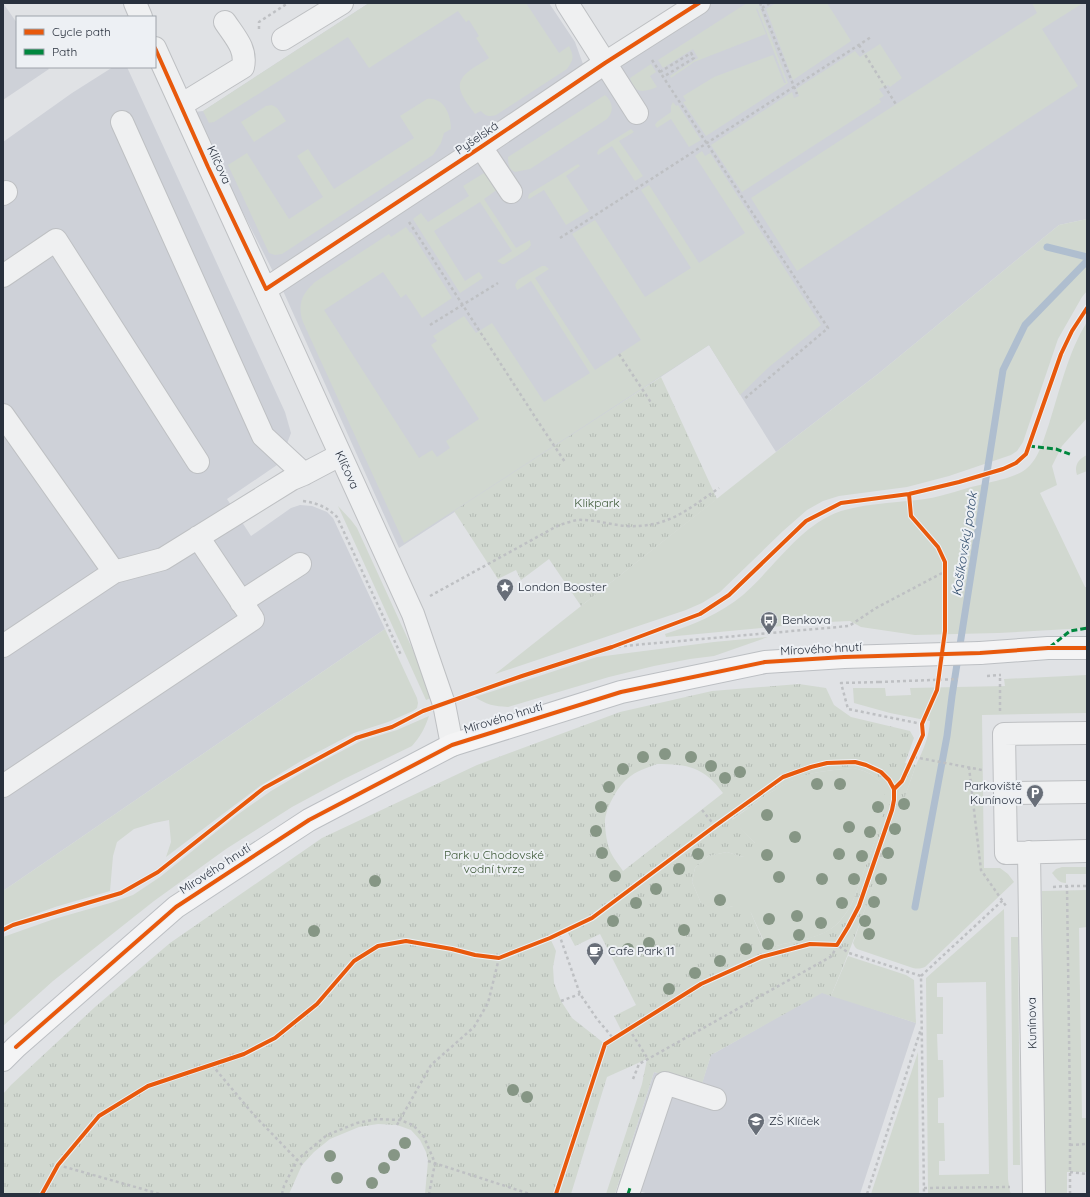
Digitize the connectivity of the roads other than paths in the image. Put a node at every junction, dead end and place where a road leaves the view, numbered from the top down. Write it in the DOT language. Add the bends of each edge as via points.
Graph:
graph roads {
  1 [pos="135,3"];
  2 [pos="342,3"];
  3 [pos="567,3"];
  4 [pos="699,3"];
  5 [pos="141,16"];
  6 [pos="226,22"];
  7 [pos="282,39"];
  8 [pos="156,50"];
  9 [pos="605,63"];
  10 [pos="181,106"];
  11 [pos="637,113"];
  12 [pos="122,122"];
  13 [pos="481,147"];
  14 [pos="511,192"];
  15 [pos="3,276"];
  16 [pos="266,289"];
  17 [pos="3,415"];
  18 [pos="10,442"];
  19 [pos="340,455"];
  20 [pos="198,462"];
  21 [pos="304,474"];
  22 [pos="198,537"];
  23 [pos="300,564"];
  24 [pos="114,572"];
  25 [pos="241,602"];
  26 [pos="3,646"];
  27 [pos="1087,648"];
  28 [pos="1087,733"];
  29 [pos="452,745"];
  30 [pos="3,786"];
  31 [pos="1087,792"];
  32 [pos="1006,793"];
  33 [pos="1087,851"];
  34 [pos="1030,852"];
  35 [pos="7,1054"];
  36 [pos="715,1099"];
  37 [pos="629,1191"];
  38 [pos="1026,1191"];
  1 -- 5 [label="street"];
  2 -- 7 [label="street"];
  3 -- 9 [label="street"];
  4 -- 9 [label="street, Pyšelská"];
  6 -- 10 [label="street" via="243,50 243,67"];
  8 -- 10 [label="street, Klíčova"];
  9 -- 11 [label="street"];
  9 -- 13 [label="street, Pyšelská"];
  10 -- 16 [label="street, Klíčova"];
  12 -- 21 [label="street" via="263,436"];
  13 -- 14 [label="street"];
  13 -- 16 [label="street, Pyšelská"];
  15 -- 20 [label="street" via="56,240"];
  16 -- 19 [label="street, Klíčova"];
  17 -- 18 [label="street"];
  18 -- 24 [label="street"];
  19 -- 21 [label="street"];
  19 -- 29 [label="street, Klíčova" via="412,614 444,704"];
  21 -- 22 [label="street"];
  22 -- 24 [label="street" via="163,559"];
  22 -- 25 [label="street"];
  23 -- 25 [label="street"];
  24 -- 26 [label="street"];
  25 -- 30 [label="street" via="253,619"];
  27 -- 29 [label="main road, Mírového hnutí, bridge" via="765,662 621,692"];
  28 -- 32 [label="street" via="1004,734"];
  29 -- 35 [label="main road, Mírového hnutí" via="308,820 176,907"];
  31 -- 32 [label="street"];
  32 -- 34 [label="street" via="1006,852"];
  33 -- 34 [label="street"];
  34 -- 38 [label="street, Kunínova"];
  36 -- 37 [label="street" via="665,1083"];
}
